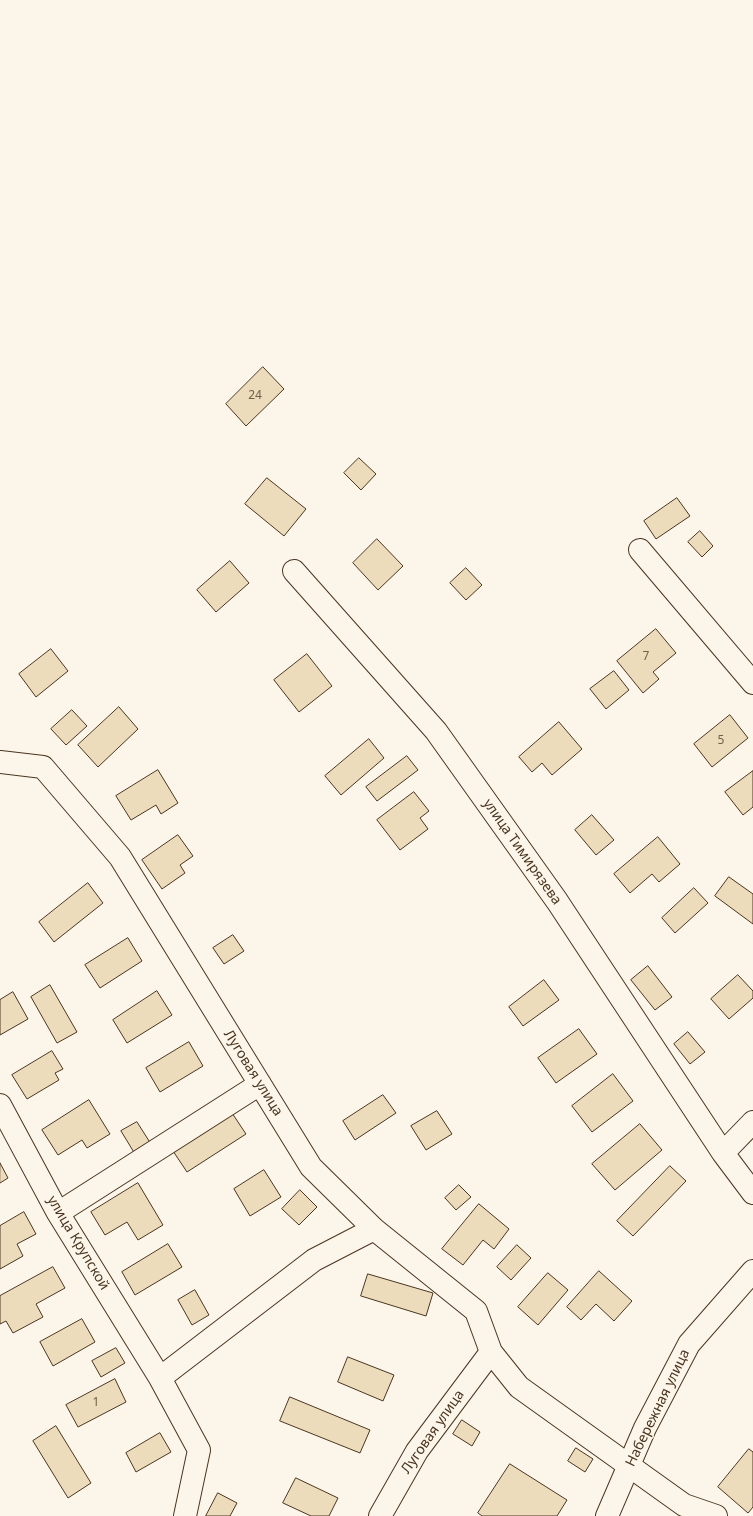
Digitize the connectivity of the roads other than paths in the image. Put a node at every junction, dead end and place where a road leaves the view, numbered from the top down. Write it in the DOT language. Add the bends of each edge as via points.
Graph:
graph roads {
  1 [pos="640,550"];
  2 [pos="294,571"];
  3 [pos="753,683"];
  4 [pos="0,762"];
  5 [pos="260,1084"];
  6 [pos="0,1105"];
  7 [pos="753,1122"];
  8 [pos="723,1153"];
  9 [pos="753,1193"];
  10 [pos="58,1212"];
  11 [pos="374,1229"];
  12 [pos="753,1271"];
  13 [pos="491,1352"];
  14 [pos="160,1378"];
  15 [pos="629,1466"];
  16 [pos="185,1516"];
  17 [pos="380,1516"];
  18 [pos="607,1516"];
  19 [pos="716,1516"];
  1 -- 3 [label="street"];
  2 -- 8 [label="street, улица Тимирязева" via="436,731 557,901"];
  4 -- 5 [label="street, Луговая улица" via="43,767 120,857"];
  5 -- 10 [label="street"];
  5 -- 11 [label="street, Луговая улица" via="311,1167"];
  6 -- 10 [label="street, улица Крупской"];
  7 -- 8 [label="street"];
  8 -- 9 [label="street"];
  10 -- 14 [label="street, улица Крупской"];
  11 -- 13 [label="street, Луговая улица" via="476,1311"];
  11 -- 14 [label="street" via="314,1260"];
  12 -- 15 [label="street, Набережная улица" via="689,1344 644,1428"];
  13 -- 15 [label="street, Луговая улица" via="519,1387"];
  13 -- 17 [label="street, Луговая улица" via="417,1451"];
  14 -- 16 [label="street, улица Крупской" via="199,1450"];
  15 -- 18 [label="street, Набережная улица"];
  15 -- 19 [label="street, Луговая улица" via="684,1505"];
}
